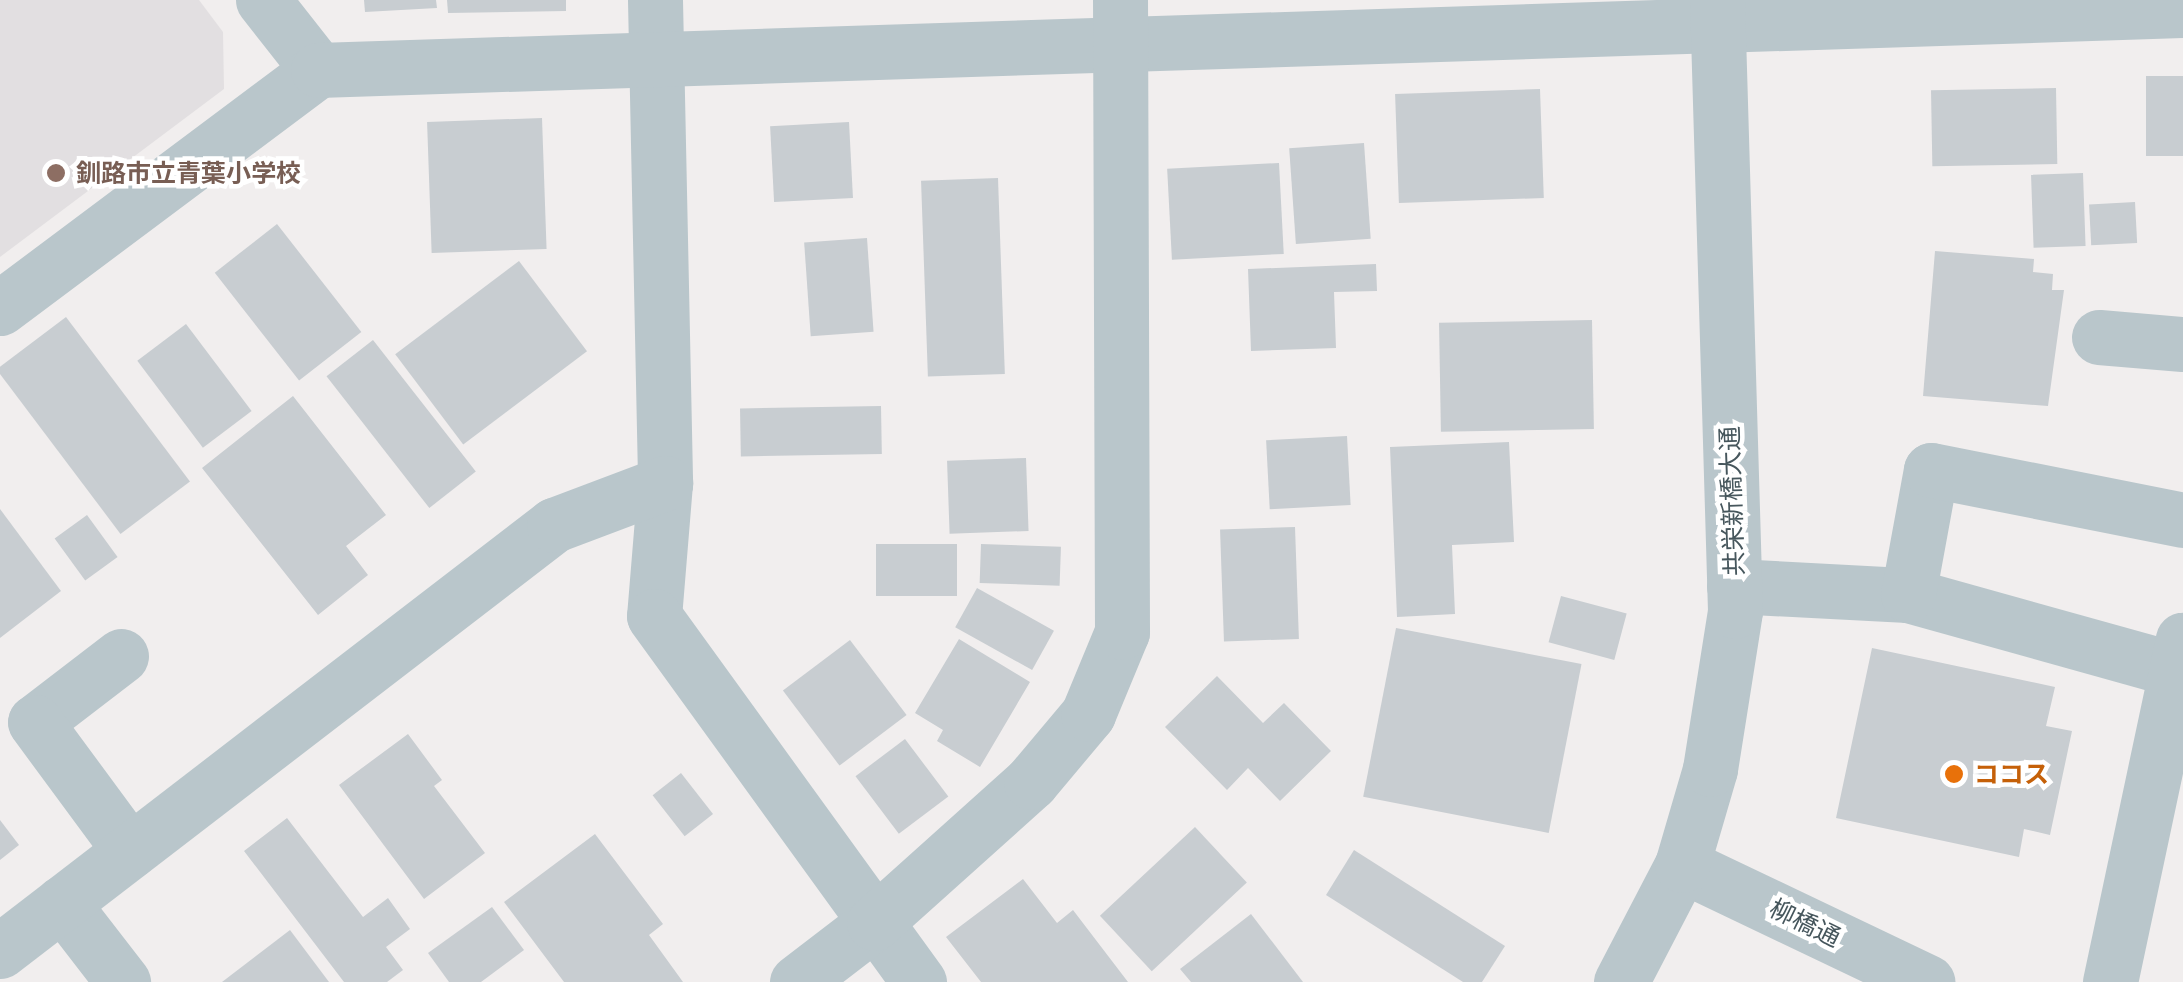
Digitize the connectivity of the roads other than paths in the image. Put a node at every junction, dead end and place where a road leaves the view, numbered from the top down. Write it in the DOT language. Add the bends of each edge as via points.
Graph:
graph roads {
  1 [pos="263,0"];
  2 [pos="656,0"];
  3 [pos="2183,10"];
  4 [pos="1718,13"];
  5 [pos="1121,20"];
  6 [pos="658,58"];
  7 [pos="318,70"];
  8 [pos="0,308"];
  9 [pos="2098,338"];
  10 [pos="2183,344"];
  11 [pos="665,484"];
  12 [pos="2183,520"];
  13 [pos="1734,586"];
  14 [pos="1908,595"];
  15 [pos="2180,655"];
  16 [pos="121,656"];
  17 [pos="130,851"];
  18 [pos="1682,864"];
  19 [pos="62,904"];
  20 [pos="874,923"];
  21 [pos="0,951"];
  22 [pos="124,982"];
  23 [pos="797,982"];
  24 [pos="918,982"];
  25 [pos="1621,982"];
  26 [pos="1927,982"];
  27 [pos="2110,982"];
  1 -- 7 [label="street"];
  2 -- 6 [label="street"];
  3 -- 4 [label="street"];
  4 -- 5 [label="street"];
  4 -- 13 [label="street, 共栄新橋大通"];
  5 -- 6 [label="street"];
  5 -- 20 [label="street" via="1122,632 1088,714 1031,782"];
  6 -- 7 [label="street"];
  6 -- 11 [label="street"];
  7 -- 8 [label="street"];
  9 -- 10 [label="street"];
  11 -- 17 [label="street" via="554,525"];
  11 -- 20 [label="street" via="654,616"];
  12 -- 14 [label="street" via="1931,470"];
  13 -- 14 [label="street"];
  13 -- 18 [label="street, 共栄新橋大通" via="1710,770"];
  14 -- 15 [label="street"];
  15 -- 27 [label="street"];
  16 -- 17 [label="street" via="35,722"];
  17 -- 19 [label="street"];
  18 -- 25 [label="street, 共栄新橋大通"];
  18 -- 26 [label="street, 柳橋通"];
  19 -- 21 [label="street"];
  19 -- 22 [label="street"];
  20 -- 23 [label="street"];
  20 -- 24 [label="street"];
}
